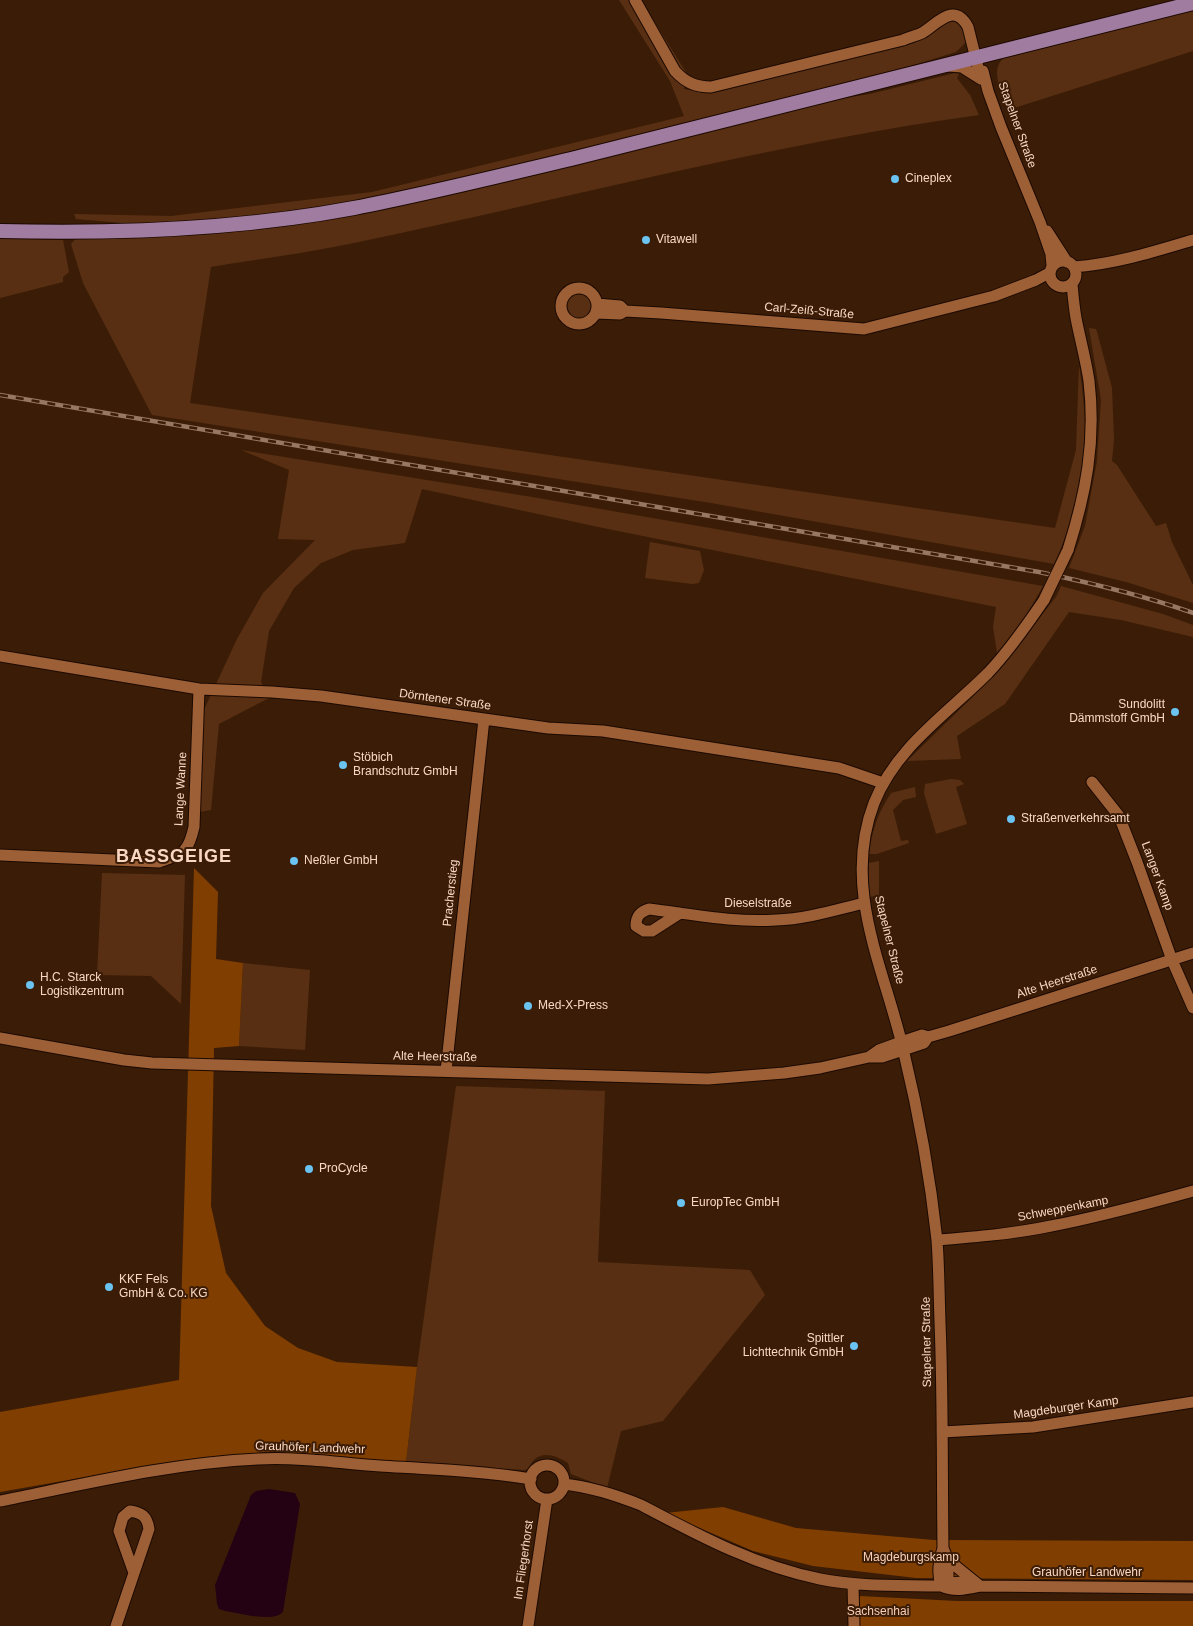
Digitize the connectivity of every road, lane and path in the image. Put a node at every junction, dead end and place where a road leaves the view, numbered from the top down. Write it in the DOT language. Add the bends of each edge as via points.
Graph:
graph roads {
  1 [pos="635,0"];
  2 [pos="1193,3"];
  3 [pos="978,58"];
  4 [pos="944,66"];
  5 [pos="981,79"];
  6 [pos="988,91"];
  7 [pos="0,231"];
  8 [pos="1193,240"];
  9 [pos="1063,275"];
  10 [pos="596,308"];
  11 [pos="0,656"];
  12 [pos="199,689"];
  13 [pos="484,719"];
  14 [pos="1092,782"];
  15 [pos="883,783"];
  16 [pos="0,855"];
  17 [pos="864,904"];
  18 [pos="680,913"];
  19 [pos="1193,953"];
  20 [pos="1172,960"];
  21 [pos="1193,1008"];
  22 [pos="0,1038"];
  23 [pos="902,1046"];
  24 [pos="446,1071"];
  25 [pos="1193,1191"];
  26 [pos="937,1240"];
  27 [pos="1193,1402"];
  28 [pos="942,1432"];
  29 [pos="531,1479"];
  30 [pos="564,1484"];
  31 [pos="547,1499"];
  32 [pos="0,1501"];
  33 [pos="943,1548"];
  34 [pos="948,1560"];
  35 [pos="134,1573"];
  36 [pos="853,1584"];
  37 [pos="941,1586"];
  38 [pos="980,1586"];
  39 [pos="1193,1588"];
  40 [pos="116,1626"];
  41 [pos="528,1626"];
  42 [pos="854,1626"];
  1 -- 3 [label="street" via="675,71 684,81 702,87 903,40 921,34 948,15 967,23"];
  2 -- 3 [label="main road"];
  3 -- 4 [label="main road"];
  3 -- 5 [label="street, Stapelner Straße"];
  3 -- 6 [label="street, Stapelner Straße"];
  4 -- 5 [label="street" via="962,67"];
  4 -- 7 [label="main road" via="489,178 353,208 242,223 147,230"];
  5 -- 6 [label="street"];
  6 -- 9 [label="street, Stapelner Straße"];
  8 -- 9 [label="street, Carl-Zeiß-Straße" via="1106,264 1099,269"];
  9 -- 10 [label="street, Carl-Zeiß-Straße" via="864,329 625,311 620,306"];
  9 -- 15 [label="street, Stapelner Straße, bridge" via="1085,354 1091,451 1087,484 1068,550 1044,600 1013,644 904,752"];
  11 -- 12 [label="street, Dörntener Straße"];
  12 -- 13 [label="street, Dörntener Straße" via="321,696"];
  12 -- 16 [label="street, Lange Wanne" via="194,827 190,845 178,855 159,862"];
  13 -- 15 [label="street, Dörntener Straße" via="556,729 603,731 797,760 839,768"];
  13 -- 24 [label="street, Pracherstieg"];
  14 -- 20 [label="street, Langer Kamp" via="1119,816"];
  15 -- 17 [label="street, Stapelner Straße" via="863,842"];
  17 -- 18 [label="street, Dieselstraße" via="810,917 776,920 735,920"];
  17 -- 23 [label="street, Stapelner Straße"];
  19 -- 20 [label="street, Alte Heerstraße"];
  20 -- 21 [label="street, Langer Kamp"];
  20 -- 23 [label="street, Alte Heerstraße" via="928,1037 922,1036"];
  22 -- 24 [label="street, Alte Heerstraße" via="152,1063"];
  23 -- 24 [label="street, Alte Heerstraße" via="820,1068 708,1080"];
  23 -- 26 [label="street, Stapelner Straße" via="928,1162"];
  25 -- 26 [label="street, Schweppenkamp" via="1051,1226"];
  26 -- 28 [label="street, Stapelner Straße"];
  27 -- 28 [label="street, Magdeburger Kamp" via="1033,1428"];
  28 -- 33 [label="street, Stapelner Straße"];
  29 -- 30 [label="street" via="537,1469 547,1465 561,1472"];
  29 -- 31 [label="street" via="535,1494"];
  29 -- 32 [label="street, Grauhöfer Landwehr" via="490,1473 259,1459 166,1469"];
  30 -- 31 [label="street" via="556,1497"];
  30 -- 36 [label="street, Grauhöfer Landwehr" via="595,1489 641,1505 738,1554 790,1572"];
  31 -- 41 [label="street, Im Fliegerhorst"];
  33 -- 34 [label="street, Stapelner Straße"];
  33 -- 37 [label="street, Stapelner Straße" via="938,1575"];
  34 -- 37 [label="street" via="948,1577"];
  34 -- 38 [label="street"];
  35 -- 35 [label="street" via="149,1529 147,1518 130,1511 122,1517 119,1530"];
  35 -- 40 [label="street"];
  36 -- 37 [label="street, Grauhöfer Landwehr"];
  36 -- 42 [label="street"];
  37 -- 38 [label="street, Grauhöfer Landwehr" via="950,1590"];
  38 -- 39 [label="street, Grauhöfer Landwehr"];
}
